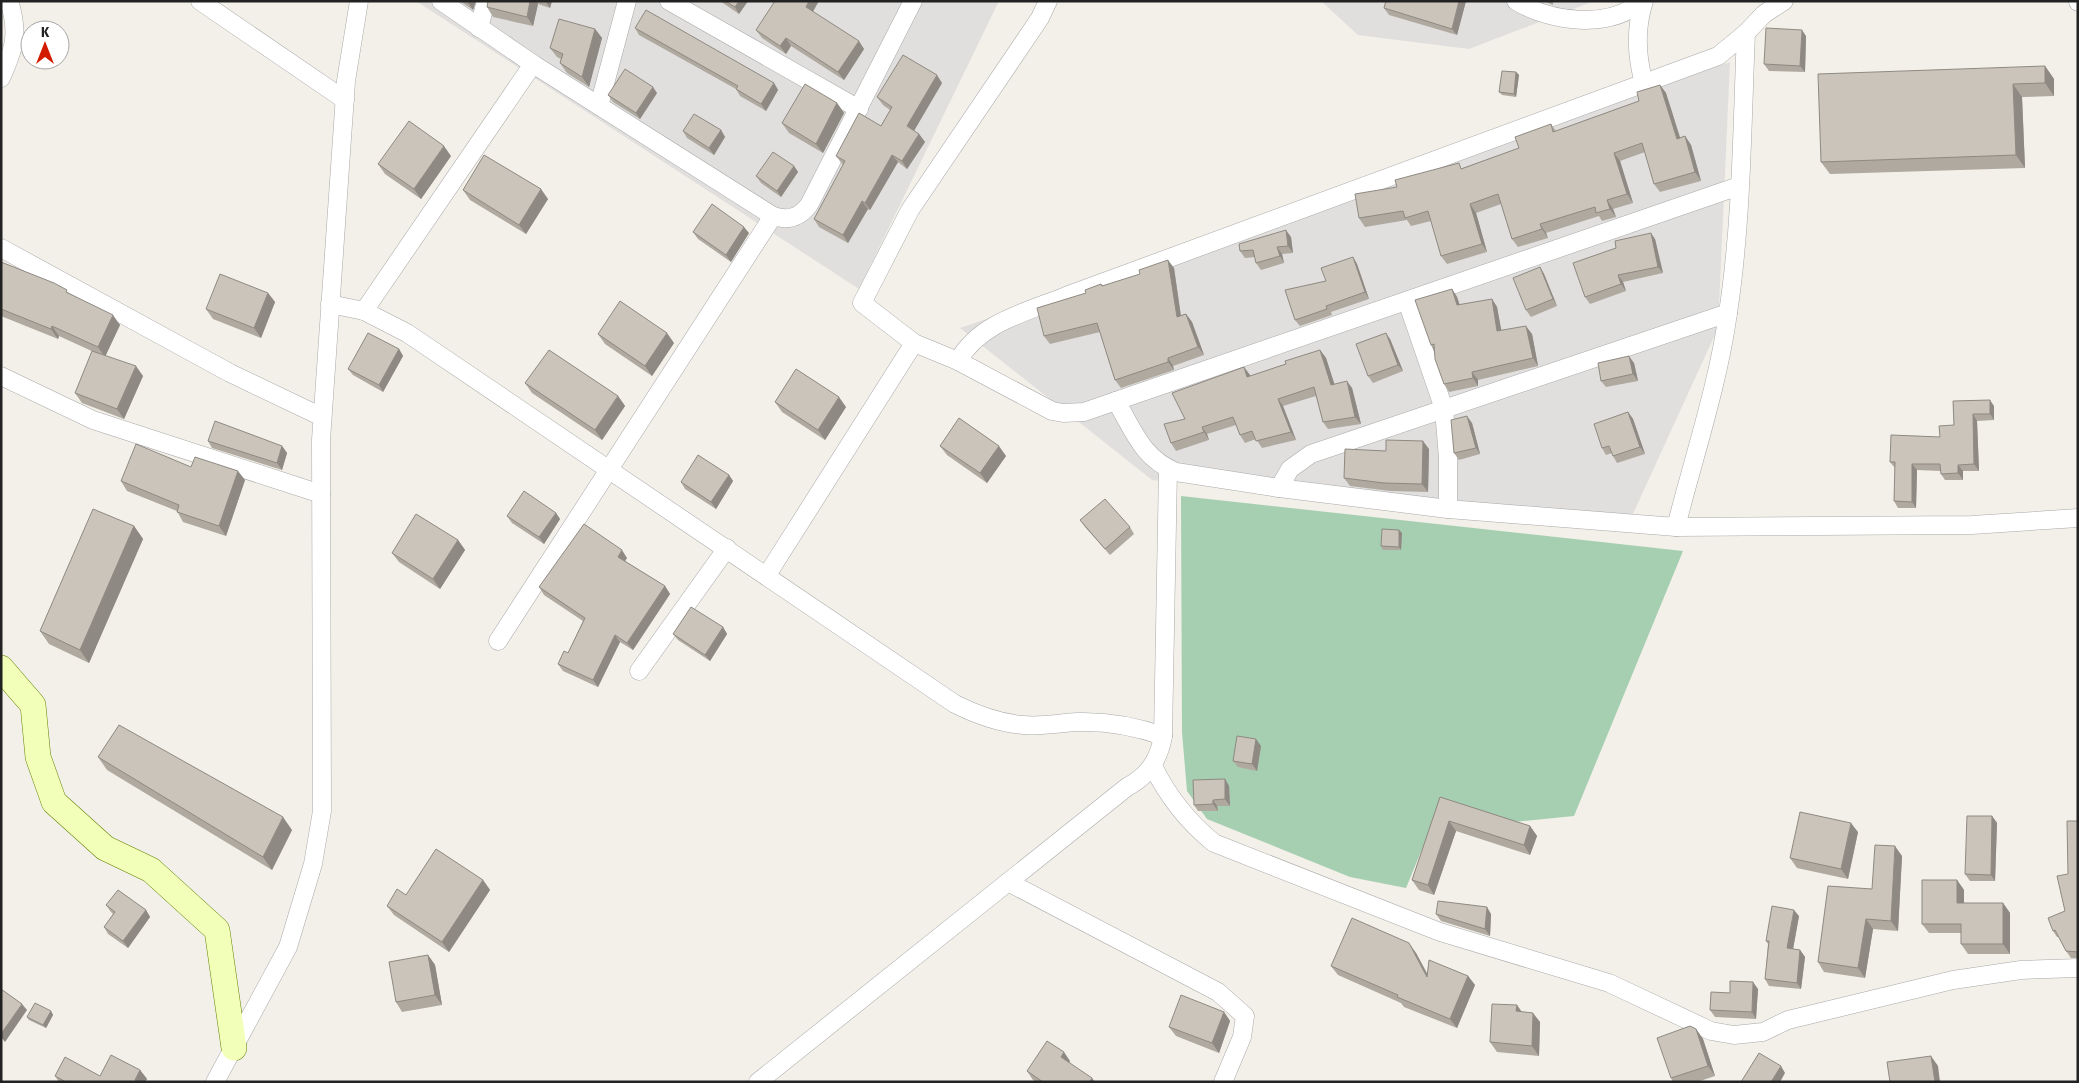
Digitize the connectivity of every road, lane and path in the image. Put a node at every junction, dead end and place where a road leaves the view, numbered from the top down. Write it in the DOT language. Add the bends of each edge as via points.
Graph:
graph roads {
  1 [pos="5,1"];
  2 [pos="200,1"];
  3 [pos="359,1"];
  4 [pos="441,1"];
  5 [pos="486,1"];
  6 [pos="627,1"];
  7 [pos="669,1"];
  8 [pos="913,1"];
  9 [pos="1048,1"];
  10 [pos="1516,1"];
  11 [pos="1642,1"];
  12 [pos="1784,1"];
  13 [pos="480,28"];
  14 [pos="1746,33"];
  15 [pos="533,64"];
  16 [pos="1,78"];
  17 [pos="1644,83"];
  18 [pos="344,100"];
  19 [pos="599,106"];
  20 [pos="859,109"];
  21 [pos="1739,186"];
  22 [pos="772,216"];
  23 [pos="1,248"];
  24 [pos="1407,301"];
  25 [pos="330,304"];
  26 [pos="364,311"];
  27 [pos="1728,313"];
  28 [pos="914,343"];
  29 [pos="958,361"];
  30 [pos="1,376"];
  31 [pos="1116,401"];
  32 [pos="1444,409"];
  33 [pos="322,417"];
  34 [pos="608,468"];
  35 [pos="1168,469"];
  36 [pos="1279,488"];
  37 [pos="321,494"];
  38 [pos="1448,509"];
  39 [pos="2078,518"];
  40 [pos="1676,527"];
  41 [pos="727,548"];
  42 [pos="767,575"];
  43 [pos="498,641"];
  44 [pos="1,668"];
  45 [pos="639,671"];
  46 [pos="1163,736"];
  47 [pos="1153,766"];
  48 [pos="1008,882"];
  49 [pos="2078,968"];
  50 [pos="234,1048"];
  51 [pos="214,1082"];
  52 [pos="758,1082"];
  53 [pos="1223,1082"];
  1 -- 16 [label="street" via="10,4 15,23 15,47"];
  2 -- 18 [label="street"];
  3 -- 18 [label="street"];
  4 -- 13 [label="street"];
  5 -- 13 [label="street"];
  6 -- 19 [label="street"];
  7 -- 20 [label="street"];
  8 -- 20 [label="street"];
  9 -- 28 [label="street" via="1040,18 910,210 862,303"];
  10 -- 11 [label="street" via="1554,18 1584,20 1611,16"];
  11 -- 17 [label="street" via="1637,53"];
  12 -- 14 [label="street" via="1764,14"];
  13 -- 15 [label="street"];
  14 -- 17 [label="street" via="1718,56"];
  14 -- 21 [label="street"];
  15 -- 19 [label="street"];
  15 -- 26 [label="street"];
  17 -- 29 [label="street" via="1001,322 978,335"];
  18 -- 25 [label="street"];
  19 -- 22 [label="street"];
  20 -- 22 [label="street" via="805,211 786,219"];
  21 -- 24 [label="street"];
  21 -- 27 [label="street"];
  22 -- 34 [label="street"];
  23 -- 33 [label="street" via="230,373"];
  24 -- 31 [label="street"];
  24 -- 32 [label="street"];
  25 -- 26 [label="street"];
  25 -- 33 [label="street"];
  26 -- 34 [label="street" via="407,333"];
  27 -- 32 [label="street"];
  27 -- 40 [label="street" via="1714,383"];
  28 -- 29 [label="street"];
  28 -- 42 [label="street"];
  29 -- 31 [label="street" via="1052,411 1073,414"];
  30 -- 37 [label="street" via="93,420"];
  31 -- 35 [label="street" via="1148,456"];
  32 -- 36 [label="street" via="1311,454 1290,469"];
  32 -- 38 [label="street"];
  33 -- 37 [label="street"];
  34 -- 41 [label="street"];
  34 -- 43 [label="street"];
  35 -- 36 [label="street"];
  35 -- 46 [label="street"];
  36 -- 38 [label="street"];
  37 -- 50 [label="street" via="322,812 313,864 288,947"];
  38 -- 40 [label="street"];
  39 -- 40 [label="street" via="1972,525"];
  41 -- 42 [label="street"];
  41 -- 45 [label="street"];
  42 -- 46 [label="street" via="938,693 972,712 1022,725 1111,723"];
  44 -- 50 [label="street" via="33,705 38,757 54,802 105,848 151,870 217,930"];
  46 -- 47 [label="street"];
  47 -- 48 [label="street"];
  47 -- 49 [label="street" via="1172,801 1214,842 1440,932 1609,983 1722,1034 1762,1032 1788,1020 1953,980 2021,970"];
  48 -- 52 [label="street"];
  48 -- 53 [label="street" via="1218,992 1245,1016 1242,1037"];
  50 -- 51 [label="street"];
}
